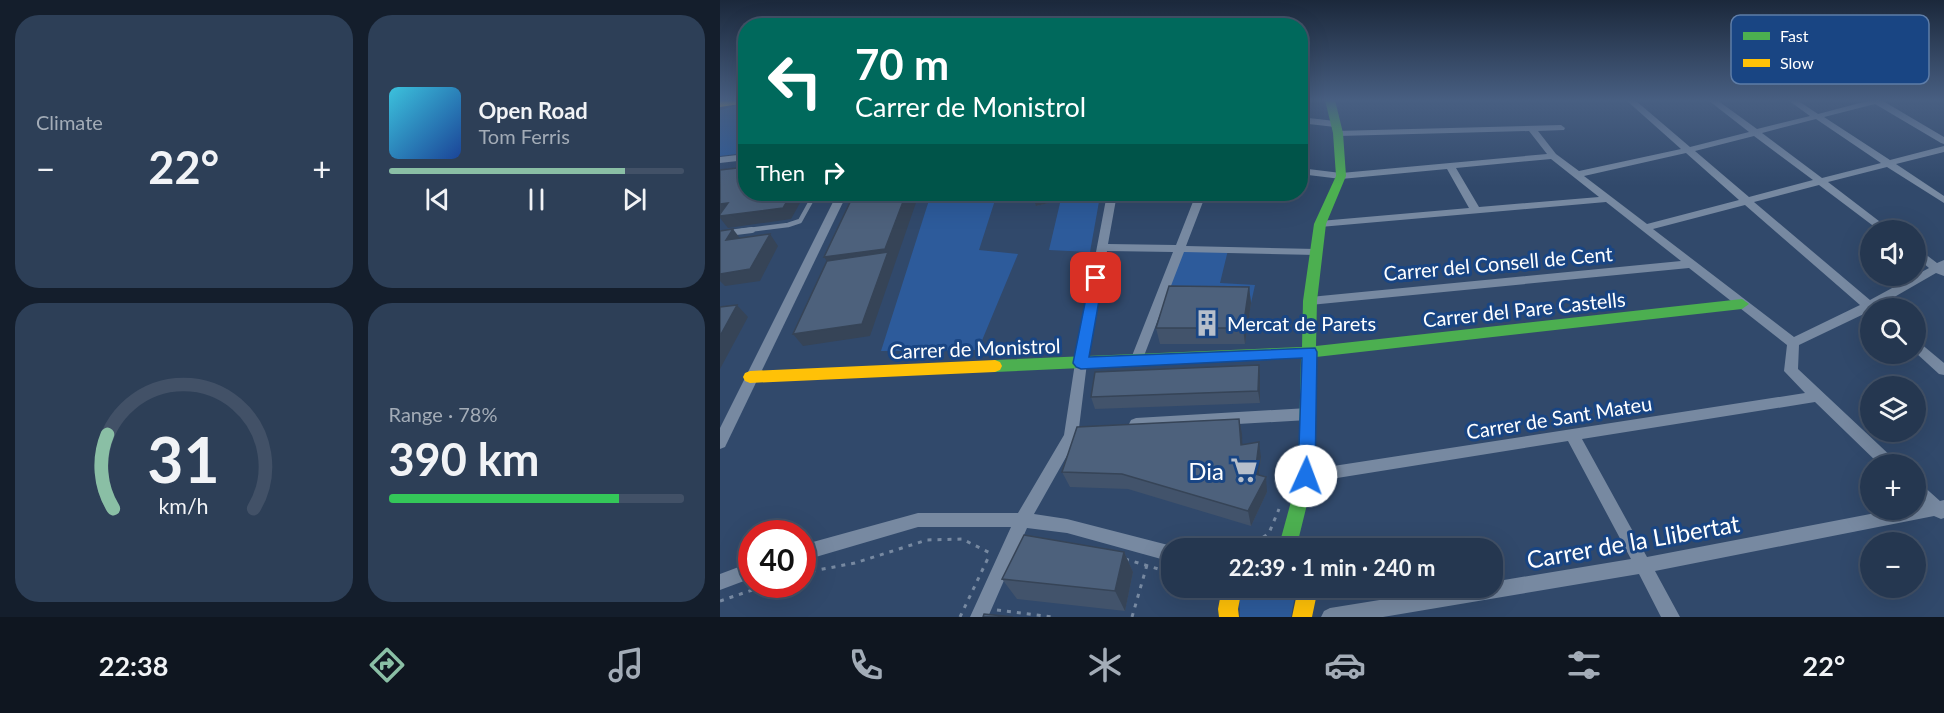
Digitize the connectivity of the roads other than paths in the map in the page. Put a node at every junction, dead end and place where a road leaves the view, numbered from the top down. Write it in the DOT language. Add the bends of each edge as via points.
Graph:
graph roads {
  1 [pos="1336,129"];
  2 [pos="1532,129"];
  3 [pos="1538,129"];
  4 [pos="1663,129"];
  5 [pos="1751,129"];
  6 [pos="1772,129"];
  7 [pos="1835,129"];
  8 [pos="1924,129"];
  9 [pos="1757,133"];
  10 [pos="1944,141"];
  11 [pos="1944,149"];
  12 [pos="1688,150"];
  13 [pos="1553,156"];
  14 [pos="738,158"];
  15 [pos="720,159"];
  16 [pos="1888,164"];
  17 [pos="1450,165"];
  18 [pos="1308,172"];
  19 [pos="1579,174"];
  20 [pos="1341,176"];
  21 [pos="1823,183"];
  22 [pos="1610,199"];
  23 [pos="1944,200"];
  24 [pos="811,201"];
  25 [pos="838,201"];
  26 [pos="1111,201"];
  27 [pos="1198,201"];
  28 [pos="1748,201"];
  29 [pos="1475,210"];
  30 [pos="1872,220"];
  31 [pos="1320,224"];
  32 [pos="1644,228"];
  33 [pos="720,234"];
  34 [pos="1102,247"];
  35 [pos="1178,249"];
  36 [pos="1316,252"];
  37 [pos="1926,258"];
  38 [pos="1690,264"];
  39 [pos="1942,268"];
  40 [pos="1888,298"];
  41 [pos="1860,299"];
  42 [pos="1310,301"];
  43 [pos="1742,304"];
  44 [pos="1860,313"];
  45 [pos="1793,343"];
  46 [pos="1310,352"];
  47 [pos="1926,355"];
  48 [pos="1136,361"];
  49 [pos="1081,363"];
  50 [pos="1944,370"];
  51 [pos="750,377"];
  52 [pos="1817,396"];
  53 [pos="1308,414"];
  54 [pos="1119,425"];
  55 [pos="1572,435"];
  56 [pos="720,443"];
  57 [pos="1878,454"];
  58 [pos="1306,476"];
  59 [pos="1926,497"];
  60 [pos="1941,510"];
  61 [pos="1022,520"];
  62 [pos="1290,538"];
  63 [pos="816,549"];
  64 [pos="1161,551"];
  65 [pos="1645,565"];
  66 [pos="738,575"];
  67 [pos="720,582"];
  68 [pos="1230,598"];
  69 [pos="1306,598"];
  70 [pos="981,613"];
  71 [pos="1229,617"];
  72 [pos="1302,617"];
  73 [pos="1330,617"];
  74 [pos="1671,617"];
  1 -- 2 [label="street"];
  1 -- 20 [label="main road"];
  2 -- 3 [label="street"];
  2 -- 13 [label="street"];
  4 -- 12 [label="street"];
  5 -- 9 [label="street"];
  6 -- 9 [label="street"];
  7 -- 16 [label="street"];
  8 -- 10 [label="street"];
  9 -- 12 [label="street"];
  9 -- 21 [label="street"];
  11 -- 16 [label="street"];
  12 -- 19 [label="street"];
  12 -- 28 [label="street"];
  13 -- 17 [label="street"];
  13 -- 19 [label="street"];
  14 -- 15 [label="street"];
  16 -- 21 [label="street"];
  16 -- 23 [label="street"];
  17 -- 20 [label="street"];
  17 -- 29 [label="street"];
  18 -- 20 [label="street"];
  19 -- 22 [label="street"];
  20 -- 31 [label="main road"];
  21 -- 28 [label="street"];
  21 -- 30 [label="street"];
  22 -- 29 [label="street"];
  22 -- 32 [label="street"];
  24 -- 33 [label="lane" via="800,221"];
  25 -- 51 [label="street"];
  26 -- 34 [label="street"];
  27 -- 35 [label="street"];
  28 -- 32 [label="street"];
  28 -- 41 [label="street"];
  29 -- 31 [label="street"];
  31 -- 36 [label="main road"];
  32 -- 38 [label="street"];
  34 -- 35 [label="street"];
  34 -- 49 [label="street"];
  35 -- 36 [label="street"];
  35 -- 48 [label="street"];
  36 -- 42 [label="main road"];
  37 -- 39 [label="street"];
  38 -- 42 [label="street, Carrer del Consell de Cent"];
  38 -- 43 [label="street"];
  39 -- 40 [label="street"];
  42 -- 46 [label="main road"];
  43 -- 45 [label="street"];
  43 -- 46 [label="main road, Carrer del Pare Castells"];
  44 -- 45 [label="street"];
  45 -- 52 [label="street" via="1791,371"];
  46 -- 48 [label="main road, Carrer de Monistrol"];
  46 -- 53 [label="main road"];
  47 -- 50 [label="street"];
  48 -- 49 [label="main road, Carrer de Monistrol"];
  49 -- 51 [label="main road, Carrer de Monistrol"];
  49 -- 61 [label="street" via="1078,427"];
  51 -- 56 [label="street"];
  52 -- 55 [label="street, Carrer de Sant Mateu"];
  52 -- 57 [label="street"];
  53 -- 54 [label="street"];
  53 -- 58 [label="main road"];
  55 -- 58 [label="street, Carrer de Sant Mateu"];
  55 -- 65 [label="street"];
  58 -- 62 [label="main road"];
  59 -- 60 [label="street"];
  60 -- 65 [label="street, Carrer de la Llibertat"];
  61 -- 63 [label="street" via="918,520"];
  61 -- 64 [label="street" via="1067,525"];
  61 -- 70 [label="street"];
  65 -- 73 [label="street, Carrer de la Llibertat"];
  65 -- 74 [label="street"];
  66 -- 67 [label="street"];
  68 -- 71 [label="main road"];
  69 -- 72 [label="main road"];
}
